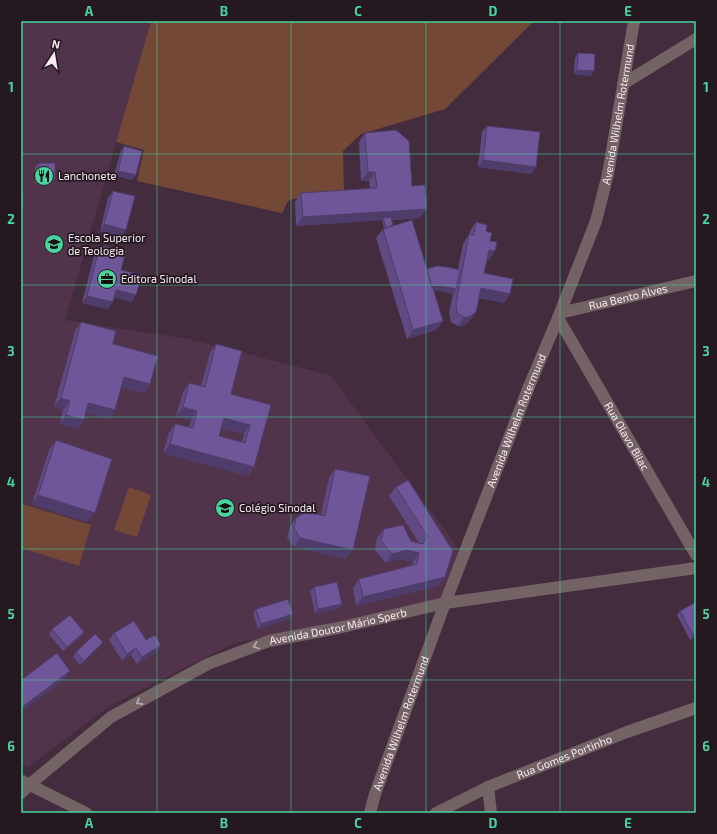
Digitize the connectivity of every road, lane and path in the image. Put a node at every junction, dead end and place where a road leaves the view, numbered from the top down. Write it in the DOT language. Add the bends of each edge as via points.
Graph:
graph roads {
  1 [pos="634,21"];
  2 [pos="696,39"];
  3 [pos="623,84"];
  4 [pos="696,281"];
  5 [pos="559,316"];
  6 [pos="696,555"];
  7 [pos="696,568"];
  8 [pos="444,603"];
  9 [pos="696,708"];
  10 [pos="24,786"];
  11 [pos="488,787"];
  12 [pos="86,813"];
  13 [pos="370,813"];
  14 [pos="436,813"];
  15 [pos="491,813"];
  1 -- 3 [label="street, Avenida Wilhelm Rotermund"];
  2 -- 3 [label="street"];
  3 -- 5 [label="street, Avenida Wilhelm Rotermund" via="608,174 596,221"];
  4 -- 5 [label="street, Rua Bento Alves"];
  5 -- 6 [label="street, Rua Olavo Bilac"];
  5 -- 8 [label="street, Avenida Wilhelm Rotermund"];
  7 -- 8 [label="street, Avenida Doutor Mário Sperb"];
  8 -- 10 [label="street, Avenida Doutor Mário Sperb, one-way" via="269,641 208,664 111,718"];
  8 -- 13 [label="street, Avenida Wilhelm Rotermund" via="374,794"];
  9 -- 11 [label="street, Rua Gomes Portinho" via="627,732"];
  10 -- 12 [label="street"];
  11 -- 14 [label="street, Rua Gomes Portinho"];
  11 -- 15 [label="street"];
}
